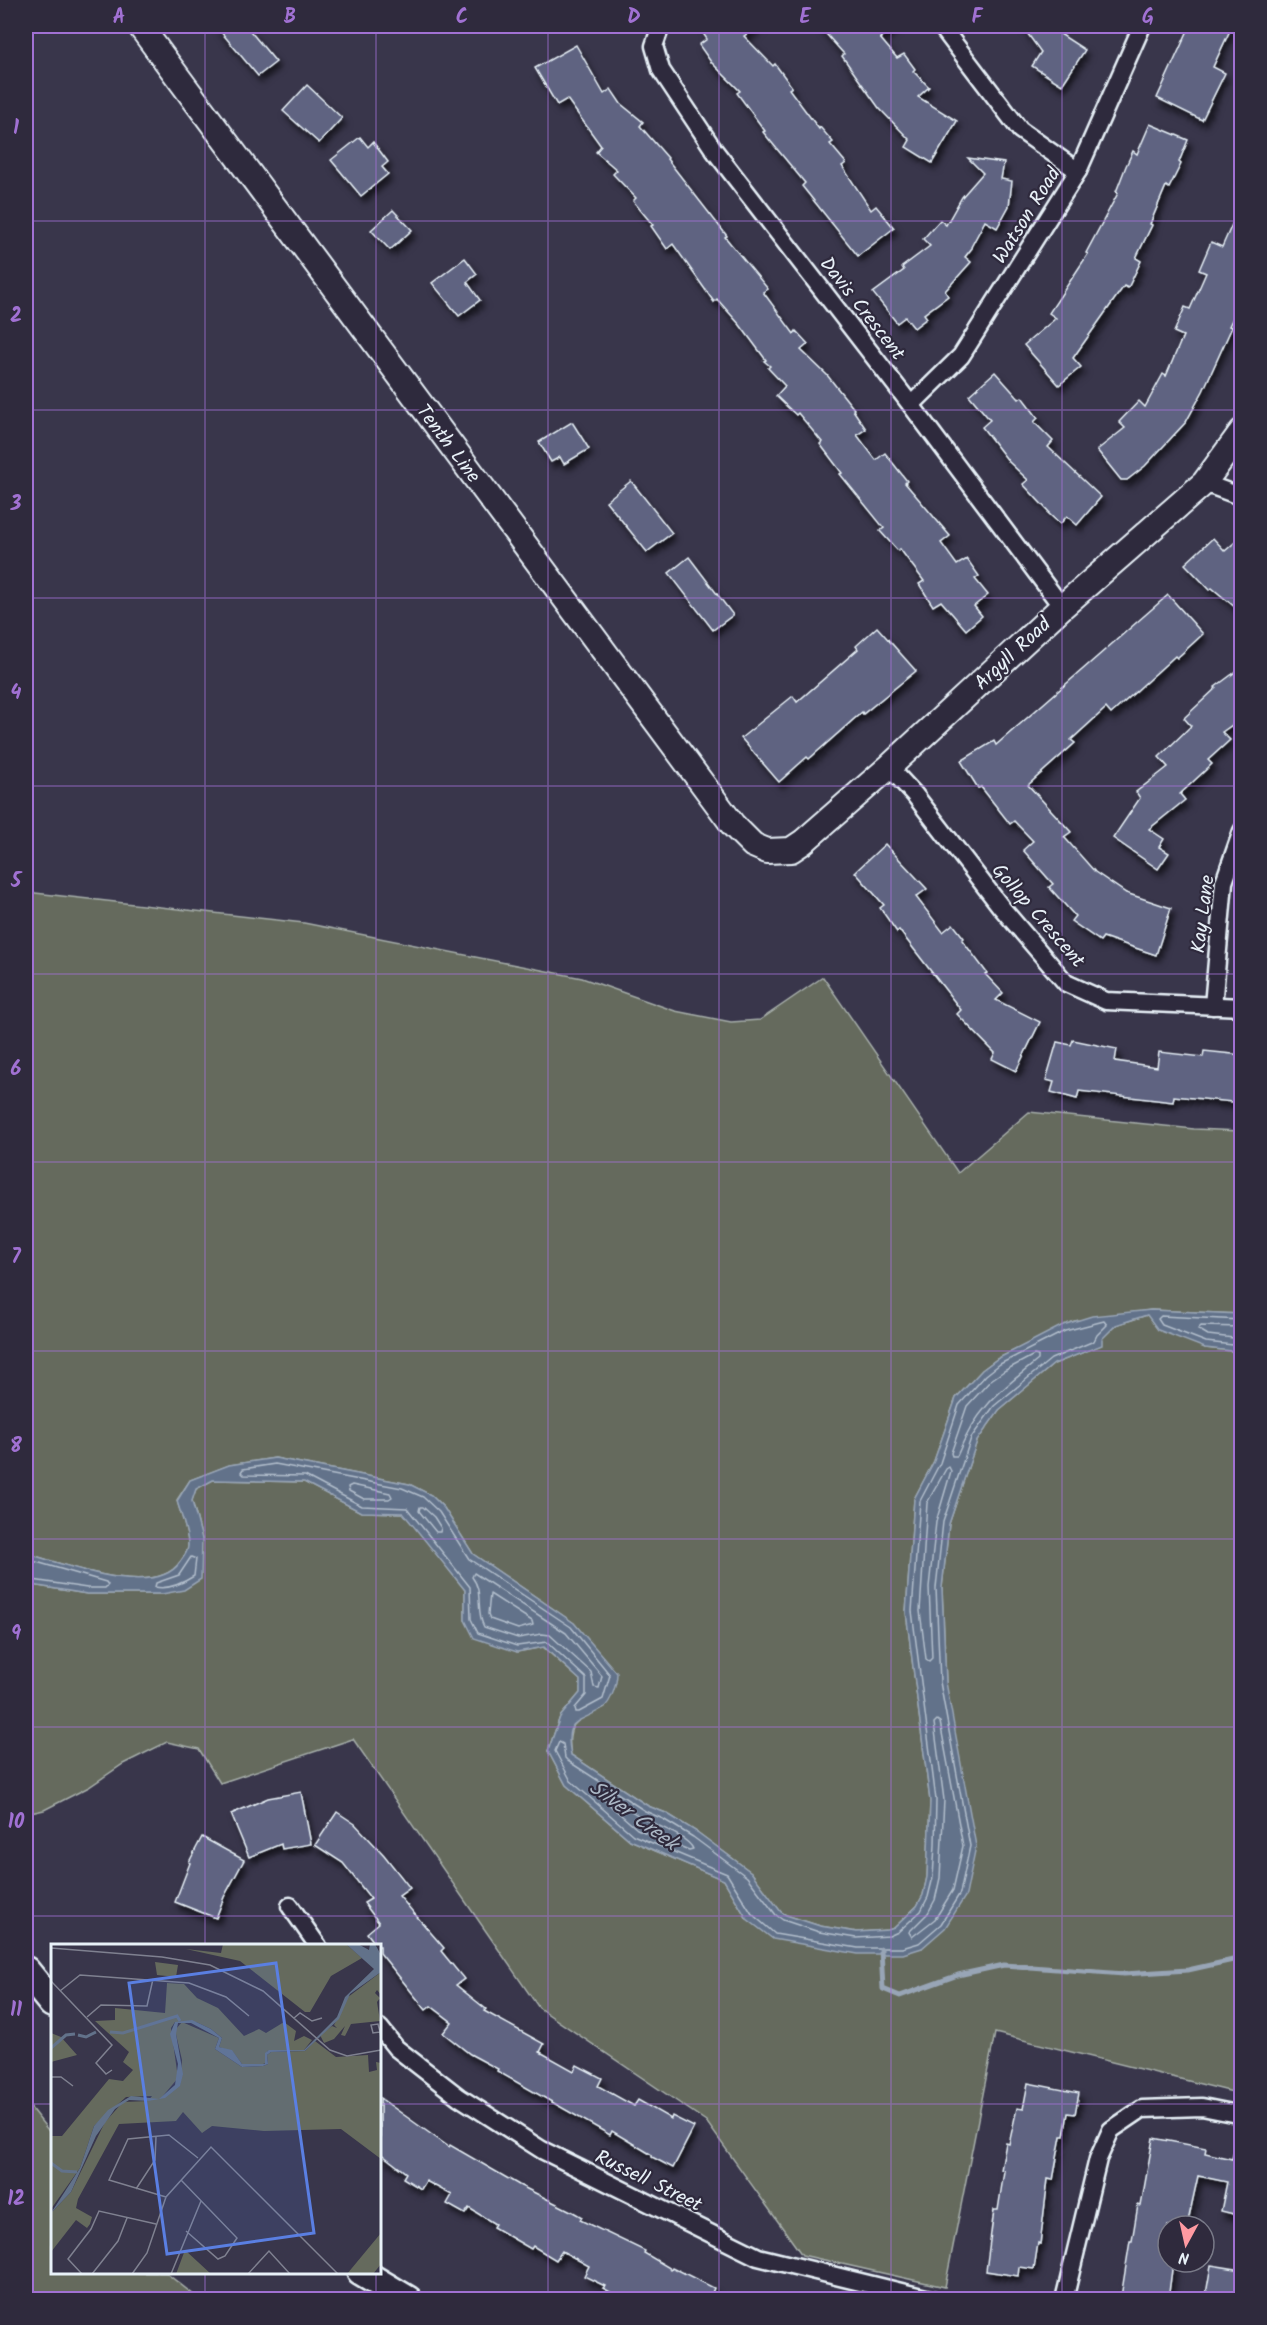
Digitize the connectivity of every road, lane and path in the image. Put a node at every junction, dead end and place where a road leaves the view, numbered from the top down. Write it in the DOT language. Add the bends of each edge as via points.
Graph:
graph roads {
  1 [pos="140,26"];
  2 [pos="661,26"];
  3 [pos="941,26"];
  4 [pos="1142,26"];
  5 [pos="1078,171"];
  6 [pos="911,405"];
  7 [pos="1242,431"];
  8 [pos="1204,483"];
  9 [pos="1242,497"];
  10 [pos="1062,607"];
  11 [pos="889,767"];
  12 [pos="1242,831"];
  13 [pos="767,851"];
  14 [pos="1213,1005"];
  15 [pos="1242,1008"];
  16 [pos="290,1906"];
  17 [pos="317,1944"];
  18 [pos="26,1971"];
  19 [pos="51,2002"];
  20 [pos="381,2029"];
  21 [pos="1242,2115"];
  22 [pos="364,2274"];
  23 [pos="408,2300"];
  24 [pos="934,2300"];
  25 [pos="1064,2300"];
  1 -- 13 [label="street, Tenth Line" via="733,825 753,845"];
  2 -- 6 [label="street, Davis Crescent" via="654,46 661,70 714,150"];
  3 -- 5 [label="street" via="1020,130"];
  4 -- 5 [label="street, Watson Road"];
  5 -- 6 [label="street, Watson Road" via="961,356"];
  6 -- 10 [label="street, Davis Crescent"];
  7 -- 8 [label="street, Argyll Road"];
  8 -- 9 [label="street"];
  8 -- 10 [label="street, Argyll Road"];
  10 -- 11 [label="street, Argyll Road"];
  11 -- 13 [label="street, Argyll Road" via="791,850"];
  11 -- 14 [label="street, Gollop Crescent" via="1066,983 1106,1000"];
  12 -- 14 [label="street, Kay Lane" via="1224,882"];
  14 -- 15 [label="street, Gollop Crescent"];
  16 -- 17 [label="street"];
  18 -- 19 [label="main road"];
  20 -- 24 [label="street, Russell Street" via="396,2048 459,2097 542,2150 758,2257"];
  21 -- 25 [label="street" via="1202,2107 1142,2109 1111,2130 1098,2159"];
  22 -- 23 [label="main road"];
}
